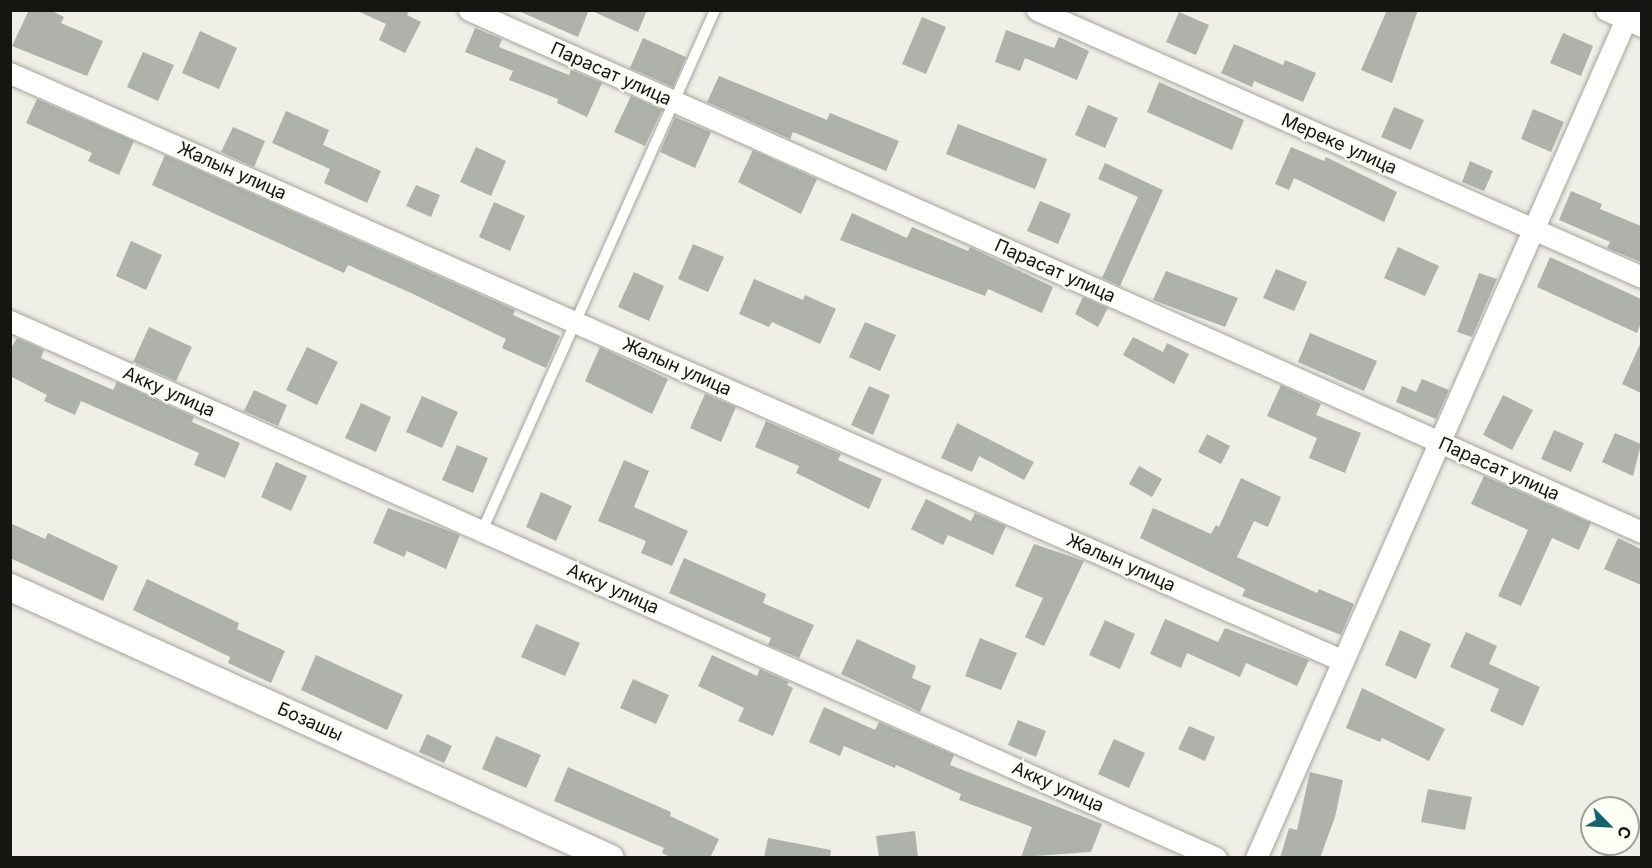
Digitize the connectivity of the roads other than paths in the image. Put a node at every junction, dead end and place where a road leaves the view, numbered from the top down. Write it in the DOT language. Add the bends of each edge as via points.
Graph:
graph roads {
  1 [pos="469,10"];
  2 [pos="715,10"];
  3 [pos="1036,10"];
  4 [pos="1606,10"];
  5 [pos="1633,19"];
  6 [pos="10,73"];
  7 [pos="674,102"];
  8 [pos="1534,230"];
  9 [pos="1641,277"];
  10 [pos="10,321"];
  11 [pos="575,322"];
  12 [pos="1440,442"];
  13 [pos="482,531"];
  14 [pos="1641,532"];
  15 [pos="10,587"];
  16 [pos="1343,661"];
  17 [pos="584,851"];
  18 [pos="610,858"];
  19 [pos="1216,858"];
  20 [pos="1256,858"];
  1 -- 7 [label="street, Парасат улица"];
  2 -- 7 [label="lane"];
  3 -- 8 [label="street, Мереке улица"];
  4 -- 5 [label="street"];
  5 -- 8 [label="street"];
  6 -- 11 [label="street, Жалын улица"];
  7 -- 11 [label="lane"];
  7 -- 12 [label="street, Парасат улица"];
  8 -- 9 [label="street, Мереке улица"];
  8 -- 12 [label="street"];
  10 -- 13 [label="street, Акку улица"];
  11 -- 13 [label="lane"];
  11 -- 16 [label="street, Жалын улица"];
  12 -- 14 [label="street, Парасат улица"];
  12 -- 16 [label="street"];
  13 -- 19 [label="street, Акку улица"];
  15 -- 17 [label="street, Бозашы"];
  16 -- 20 [label="street"];
  17 -- 18 [label="street, Бозашы"];
}
